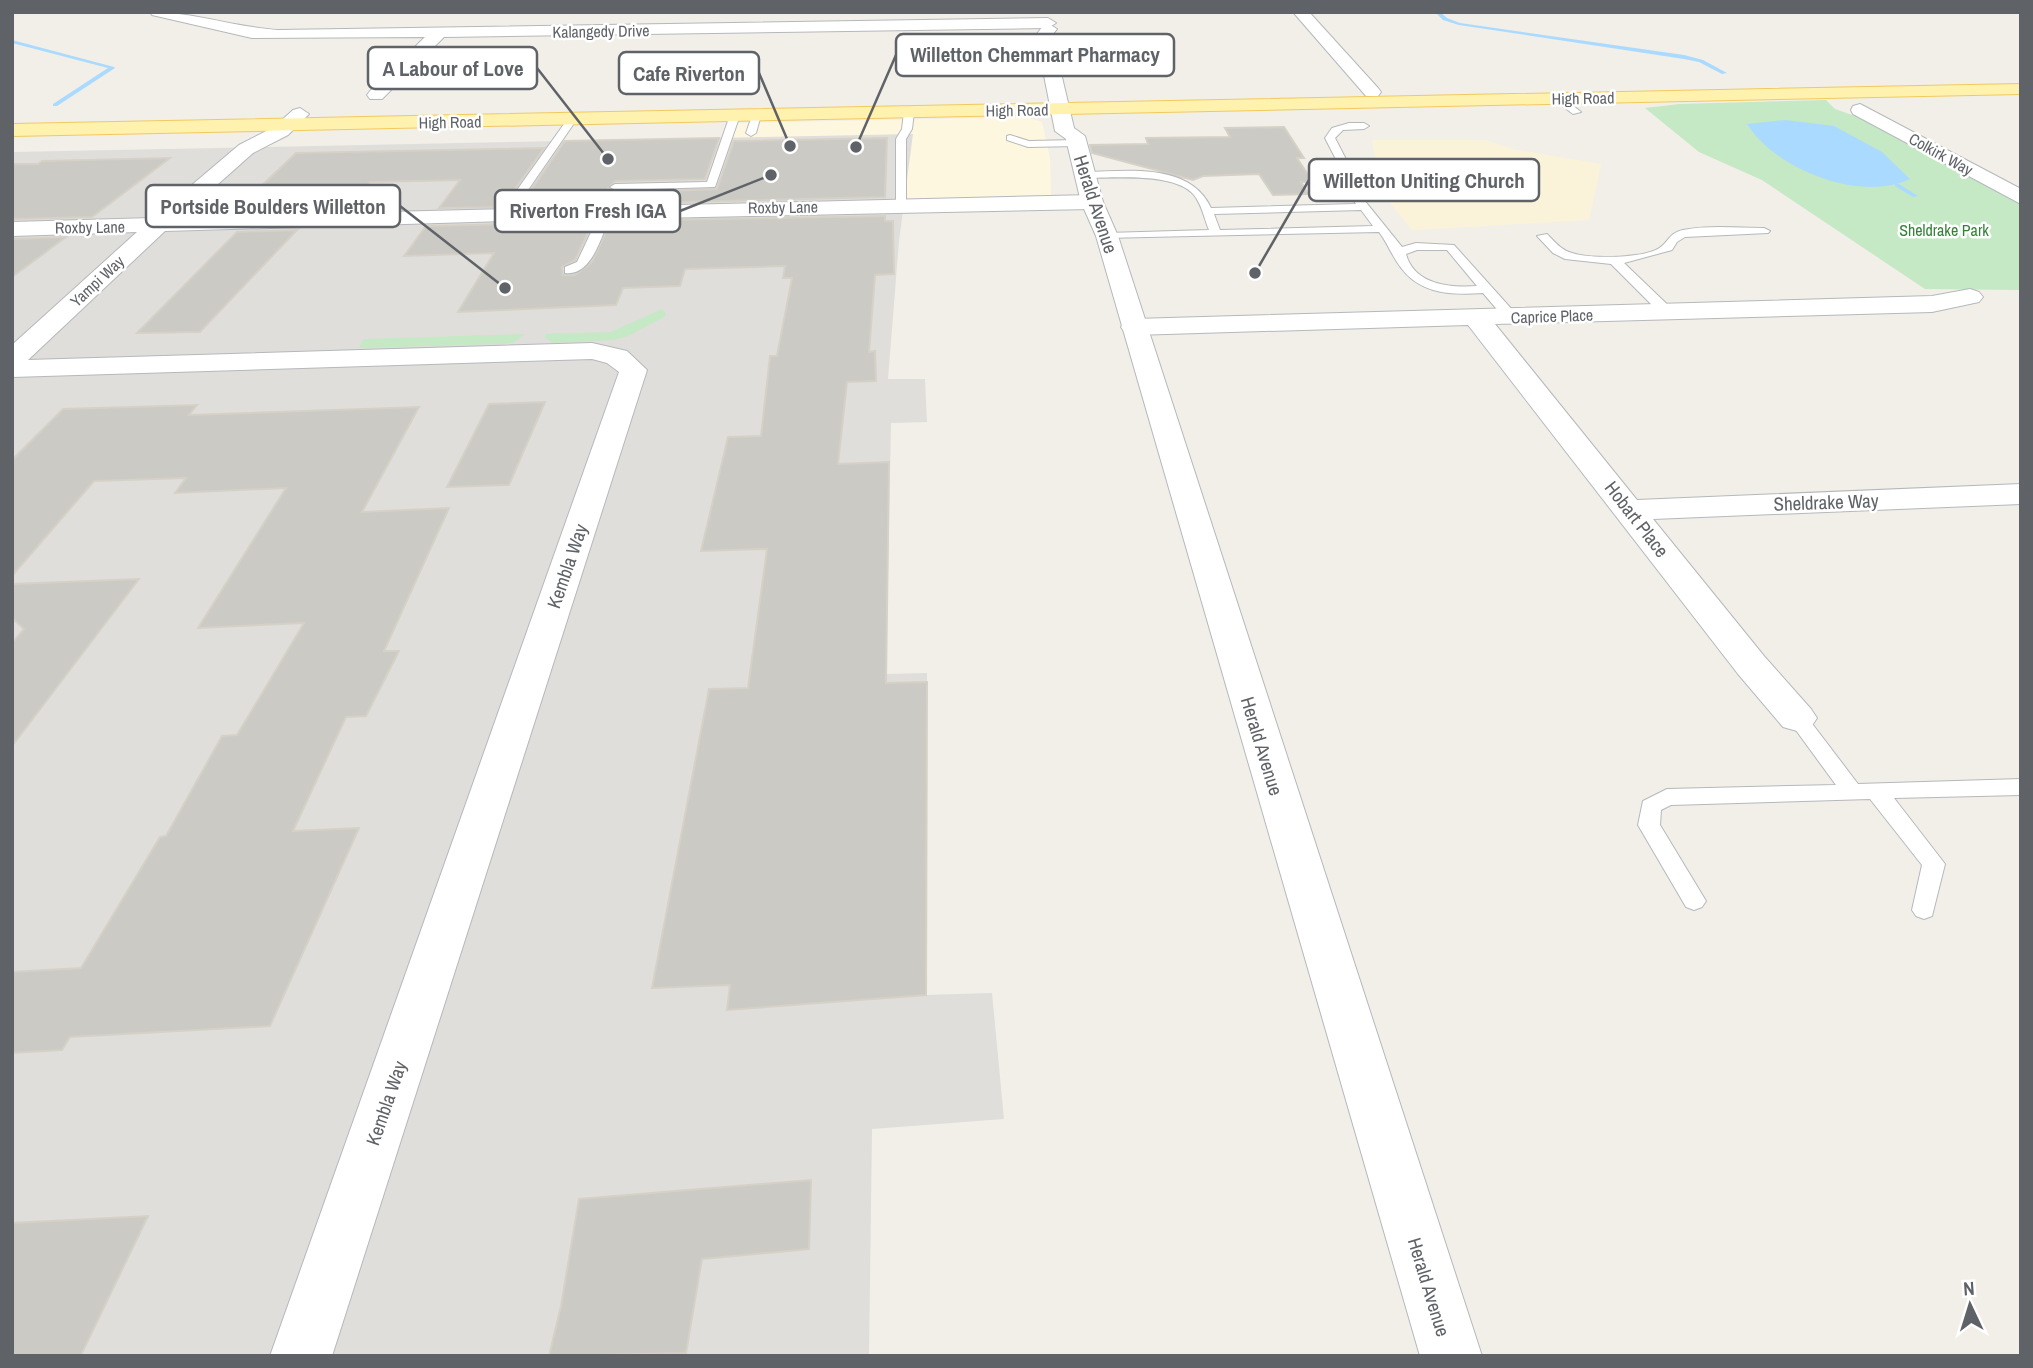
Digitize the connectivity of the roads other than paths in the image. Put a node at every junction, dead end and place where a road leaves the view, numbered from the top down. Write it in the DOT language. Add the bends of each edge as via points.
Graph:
graph roads {
  1 [pos="157,12"];
  2 [pos="1300,12"];
  3 [pos="1047,21"];
  4 [pos="439,33"];
  5 [pos="1069,68"];
  6 [pos="2021,78"];
  7 [pos="2021,89"];
  8 [pos="1371,92"];
  9 [pos="376,95"];
  10 [pos="1559,99"];
  11 [pos="1860,110"];
  12 [pos="909,112"];
  13 [pos="1576,112"];
  14 [pos="735,116"];
  15 [pos="12,119"];
  16 [pos="282,119"];
  17 [pos="572,119"];
  18 [pos="1364,126"];
  19 [pos="12,131"];
  20 [pos="1010,138"];
  21 [pos="1079,140"];
  22 [pos="615,187"];
  23 [pos="2021,198"];
  24 [pos="901,204"];
  25 [pos="1362,207"];
  26 [pos="606,211"];
  27 [pos="1206,211"];
  28 [pos="506,214"];
  29 [pos="157,226"];
  30 [pos="12,229"];
  31 [pos="1381,229"];
  32 [pos="1764,231"];
  33 [pos="1216,234"];
  34 [pos="1543,236"];
  35 [pos="1400,252"];
  36 [pos="1613,259"];
  37 [pos="569,270"];
  38 [pos="1970,297"];
  39 [pos="1482,304"];
  40 [pos="1667,312"];
  41 [pos="1134,327"];
  42 [pos="12,360"];
  43 [pos="12,369"];
  44 [pos="2021,494"];
  45 [pos="1630,510"];
  46 [pos="1797,718"];
  47 [pos="2021,787"];
  48 [pos="1876,791"];
  49 [pos="1852,792"];
  50 [pos="1694,901"];
  51 [pos="1924,910"];
  52 [pos="301,1356"];
  53 [pos="1451,1356"];
  1 -- 4 [label="street, Kalangedy Drive" via="262,34"];
  2 -- 8 [label="street"];
  3 -- 4 [label="street, Kalangedy Drive"];
  3 -- 5 [label="street"];
  3 -- 21 [label="street, Herald Avenue" via="1044,35"];
  4 -- 9 [label="street"];
  6 -- 8 [label="main road, High Road"];
  7 -- 10 [label="main road, High Road"];
  8 -- 21 [label="main road, High Road"];
  10 -- 13 [label="lane"];
  10 -- 21 [label="main road, High Road"];
  11 -- 23 [label="street, Colkirk Way"];
  12 -- 14 [label="main road, High Road" via="753,124"];
  12 -- 21 [label="main road, High Road"];
  12 -- 24 [label="lane" via="901,139"];
  14 -- 17 [label="main road, High Road"];
  14 -- 22 [label="lane" via="711,185"];
  15 -- 16 [label="main road, High Road"];
  16 -- 17 [label="main road, High Road"];
  16 -- 19 [label="main road, High Road"];
  16 -- 21 [label="main road, High Road"];
  16 -- 29 [label="street, Yampi Way"];
  17 -- 28 [label="lane"];
  18 -- 25 [label="lane" via="1340,126 1330,138"];
  20 -- 21 [label="lane" via="1028,144"];
  21 -- 24 [label="street, Roxby Lane"];
  21 -- 27 [label="lane" via="1191,186"];
  21 -- 33 [label="lane"];
  21 -- 41 [label="street, Herald Avenue"];
  24 -- 26 [label="street, Roxby Lane"];
  25 -- 27 [label="lane"];
  25 -- 31 [label="lane"];
  26 -- 28 [label="street, Roxby Lane"];
  26 -- 37 [label="lane" via="582,264"];
  27 -- 33 [label="lane"];
  28 -- 29 [label="street, Roxby Lane"];
  29 -- 30 [label="street, Roxby Lane"];
  29 -- 42 [label="street, Yampi Way"];
  31 -- 33 [label="lane"];
  31 -- 35 [label="lane"];
  32 -- 36 [label="lane" via="1686,233 1677,235 1668,248 1656,254"];
  34 -- 36 [label="lane" via="1573,258"];
  35 -- 39 [label="lane" via="1409,272"];
  35 -- 39 [label="lane" via="1416,246 1450,247"];
  36 -- 40 [label="lane"];
  38 -- 40 [label="street, Caprice Place" via="1933,304"];
  39 -- 40 [label="street, Caprice Place" via="1511,317"];
  39 -- 41 [label="street, Caprice Place"];
  39 -- 45 [label="street, Hobart Place"];
  41 -- 53 [label="street, Herald Avenue"];
  43 -- 52 [label="street, Kembla Way" via="592,351 617,358 633,370"];
  44 -- 45 [label="street, Sheldrake Way"];
  45 -- 46 [label="street, Hobart Place"];
  46 -- 49 [label="lane"];
  47 -- 48 [label="lane"];
  48 -- 49 [label="lane"];
  48 -- 51 [label="lane" via="1934,864"];
  49 -- 50 [label="lane" via="1667,797 1651,806 1649,825"];
}
